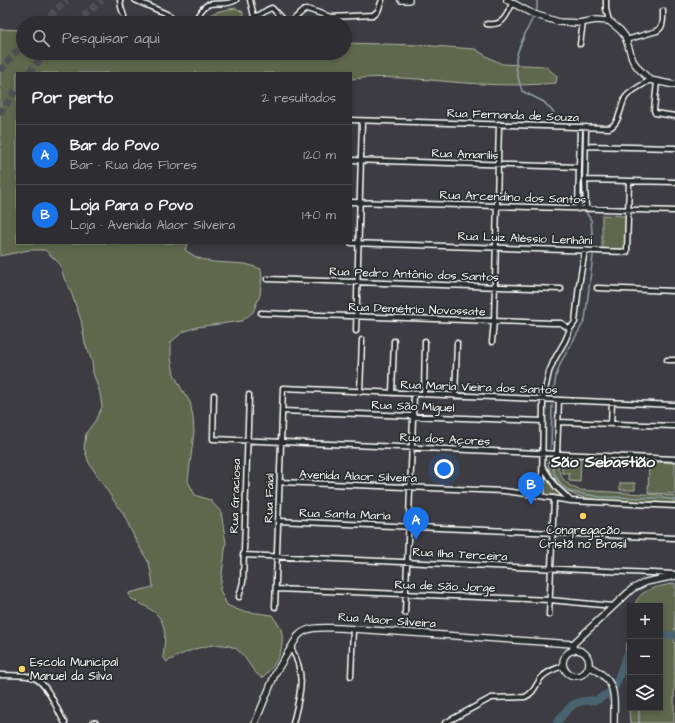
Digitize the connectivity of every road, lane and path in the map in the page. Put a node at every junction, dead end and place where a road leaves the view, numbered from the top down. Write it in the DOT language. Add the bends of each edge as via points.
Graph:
graph roads {
  1 [pos="120,0"];
  2 [pos="135,0"];
  3 [pos="236,0"];
  4 [pos="250,0"];
  5 [pos="382,0"];
  6 [pos="401,0"];
  7 [pos="409,0"];
  8 [pos="606,0"];
  9 [pos="510,1"];
  10 [pos="663,11"];
  11 [pos="124,16"];
  12 [pos="170,16"];
  13 [pos="198,16"];
  14 [pos="254,16"];
  15 [pos="259,16"];
  16 [pos="279,16"];
  17 [pos="299,16"];
  18 [pos="329,16"];
  19 [pos="352,16"];
  20 [pos="609,21"];
  21 [pos="583,22"];
  22 [pos="487,24"];
  23 [pos="626,40"];
  24 [pos="580,44"];
  25 [pos="650,80"];
  26 [pos="657,82"];
  27 [pos="675,85"];
  28 [pos="675,116"];
  29 [pos="352,120"];
  30 [pos="362,120"];
  31 [pos="499,124"];
  32 [pos="580,127"];
  33 [pos="586,127"];
  34 [pos="586,146"];
  35 [pos="675,148"];
  36 [pos="352,160"];
  37 [pos="361,160"];
  38 [pos="498,164"];
  39 [pos="579,167"];
  40 [pos="585,180"];
  41 [pos="629,181"];
  42 [pos="675,182"];
  43 [pos="352,202"];
  44 [pos="360,202"];
  45 [pos="497,206"];
  46 [pos="578,209"];
  47 [pos="586,209"];
  48 [pos="628,210"];
  49 [pos="675,212"];
  50 [pos="352,243"];
  51 [pos="359,243"];
  52 [pos="496,248"];
  53 [pos="585,250"];
  54 [pos="267,279"];
  55 [pos="358,282"];
  56 [pos="495,286"];
  57 [pos="597,288"];
  58 [pos="561,289"];
  59 [pos="675,291"];
  60 [pos="261,313"];
  61 [pos="357,317"];
  62 [pos="494,322"];
  63 [pos="570,329"];
  64 [pos="356,331"];
  65 [pos="362,340"];
  66 [pos="394,341"];
  67 [pos="425,342"];
  68 [pos="492,342"];
  69 [pos="457,343"];
  70 [pos="667,360"];
  71 [pos="675,360"];
  72 [pos="283,388"];
  73 [pos="360,392"];
  74 [pos="392,393"];
  75 [pos="414,394"];
  76 [pos="424,394"];
  77 [pos="214,395"];
  78 [pos="249,395"];
  79 [pos="455,396"];
  80 [pos="544,399"];
  81 [pos="559,400"];
  82 [pos="612,402"];
  83 [pos="675,405"];
  84 [pos="282,411"];
  85 [pos="413,416"];
  86 [pos="543,421"];
  87 [pos="558,422"];
  88 [pos="612,424"];
  89 [pos="675,426"];
  90 [pos="247,440"];
  91 [pos="281,442"];
  92 [pos="411,448"];
  93 [pos="543,453"];
  94 [pos="557,454"];
  95 [pos="675,459"];
  96 [pos="542,466"];
  97 [pos="280,482"];
  98 [pos="410,488"];
  99 [pos="542,496"];
  100 [pos="554,498"];
  101 [pos="571,501"];
  102 [pos="675,506"];
  103 [pos="278,521"];
  104 [pos="408,527"];
  105 [pos="553,533"];
  106 [pos="675,538"];
  107 [pos="244,554"];
  108 [pos="277,556"];
  109 [pos="407,562"];
  110 [pos="551,568"];
  111 [pos="675,575"];
  112 [pos="276,589"];
  113 [pos="405,594"];
  114 [pos="239,597"];
  115 [pos="550,600"];
  116 [pos="613,606"];
  117 [pos="275,607"];
  118 [pos="404,613"];
  119 [pos="550,615"];
  120 [pos="353,629"];
  121 [pos="573,644"];
  122 [pos="291,648"];
  123 [pos="573,651"];
  124 [pos="563,666"];
  125 [pos="589,666"];
  126 [pos="0,675"];
  127 [pos="351,676"];
  128 [pos="65,723"];
  129 [pos="255,723"];
  130 [pos="293,723"];
  131 [pos="445,723"];
  132 [pos="614,723"];
  1 -- 11 [label="street"];
  2 -- 12 [label="street"];
  3 -- 13 [label="street" via="224,5 212,3"];
  4 -- 14 [label="street"];
  5 -- 19 [label="street" via="378,11 373,15"];
  6 -- 7 [label="street"];
  8 -- 20 [label="street"];
  9 -- 21 [label="street" via="533,14 564,22"];
  9 -- 22 [label="street" via="507,14 500,24"];
  10 -- 23 [label="street" via="663,23 658,32"];
  15 -- 16 [label="street" via="272,8"];
  17 -- 18 [label="street" via="307,9"];
  20 -- 21 [label="street"];
  20 -- 23 [label="street" via="620,30"];
  21 -- 24 [label="street"];
  23 -- 25 [label="street" via="633,61"];
  25 -- 26 [label="street"];
  25 -- 33 [label="street, Rua Fernanda de Souza" via="626,96 617,121 612,127"];
  26 -- 27 [label="street"];
  26 -- 28 [label="street" via="655,113"];
  29 -- 30 [label="street, Rua Fernanda de Souza"];
  30 -- 31 [label="street, Rua Fernanda de Souza"];
  30 -- 37 [label="street"];
  31 -- 32 [label="street, Rua Fernanda de Souza"];
  31 -- 38 [label="street"];
  32 -- 33 [label="street, Rua Fernanda de Souza"];
  32 -- 39 [label="street"];
  33 -- 34 [label="street"];
  34 -- 35 [label="street"];
  34 -- 40 [label="street"];
  36 -- 37 [label="street, Rua Amarílis"];
  37 -- 38 [label="street, Rua Amarílis"];
  37 -- 44 [label="street"];
  38 -- 39 [label="street, Rua Amarílis"];
  38 -- 45 [label="street"];
  39 -- 46 [label="street"];
  40 -- 41 [label="street"];
  40 -- 47 [label="street"];
  41 -- 42 [label="street"];
  41 -- 48 [label="street, Rua Luiz Aléssio Lenhâni"];
  43 -- 44 [label="street, Rua Arcendino dos Santos"];
  44 -- 45 [label="street, Rua Arcendino dos Santos"];
  44 -- 51 [label="street"];
  45 -- 46 [label="street, Rua Arcendino dos Santos"];
  45 -- 52 [label="street"];
  46 -- 47 [label="street, Rua Arcendino dos Santos"];
  47 -- 48 [label="street, Rua Arcendino dos Santos"];
  48 -- 49 [label="street, Rua Arcendino dos Santos"];
  48 -- 53 [label="street, Rua Luiz Aléssio Lenhâni" via="627,252"];
  50 -- 51 [label="street, Rua Luiz Aléssio Lenhâni"];
  51 -- 52 [label="street, Rua Luiz Aléssio Lenhâni"];
  51 -- 55 [label="street"];
  52 -- 53 [label="street, Rua Luiz Aléssio Lenhâni"];
  52 -- 56 [label="street"];
  53 -- 63 [label="street" via="575,322"];
  54 -- 55 [label="street, Rua Pedro Antônio dos Santos"];
  55 -- 56 [label="street, Rua Pedro Antônio dos Santos"];
  55 -- 61 [label="street"];
  56 -- 58 [label="street, Rua Pedro Antônio dos Santos"];
  56 -- 62 [label="street"];
  57 -- 59 [label="street"];
  60 -- 61 [label="street, Rua Demétrio Novossate"];
  61 -- 62 [label="street, Rua Demétrio Novossate"];
  61 -- 64 [label="street"];
  62 -- 63 [label="street, Rua Demétrio Novossate" via="553,322 561,323"];
  62 -- 68 [label="street"];
  63 -- 80 [label="street" via="549,372"];
  65 -- 73 [label="street"];
  66 -- 74 [label="street"];
  67 -- 76 [label="street"];
  69 -- 79 [label="street"];
  70 -- 71 [label="street"];
  72 -- 73 [label="street, Rua Maria Vieira dos Santos"];
  72 -- 84 [label="street, Rua Faial"];
  73 -- 74 [label="street, Rua Maria Vieira dos Santos"];
  74 -- 75 [label="street, Rua Maria Vieira dos Santos"];
  75 -- 76 [label="street, Rua Maria Vieira dos Santos"];
  75 -- 85 [label="street"];
  76 -- 79 [label="street, Rua Maria Vieira dos Santos"];
  77 -- 90 [label="street, Rua dos Açores" via="213,439"];
  78 -- 90 [label="street, Rua Graciosa"];
  79 -- 80 [label="street, Rua Maria Vieira dos Santos"];
  80 -- 81 [label="street, Rua Maria Vieira dos Santos"];
  80 -- 86 [label="street"];
  81 -- 82 [label="street, Rua Maria Vieira dos Santos"];
  81 -- 87 [label="street"];
  82 -- 83 [label="street, Rua Maria Vieira dos Santos"];
  82 -- 88 [label="street"];
  84 -- 85 [label="street, Rua São Miguel"];
  84 -- 91 [label="street, Rua Faial"];
  85 -- 86 [label="street, Rua São Miguel"];
  85 -- 92 [label="street"];
  86 -- 93 [label="street"];
  87 -- 88 [label="street"];
  87 -- 94 [label="street"];
  88 -- 89 [label="street"];
  90 -- 91 [label="street, Rua dos Açores"];
  90 -- 107 [label="street, Rua Graciosa"];
  91 -- 92 [label="street, Rua dos Açores"];
  91 -- 97 [label="street, Rua Faial"];
  92 -- 93 [label="street, Rua dos Açores"];
  92 -- 98 [label="street"];
  93 -- 94 [label="street, Rua dos Açores"];
  93 -- 96 [label="street"];
  94 -- 95 [label="street, Rua dos Açores"];
  96 -- 99 [label="street"];
  96 -- 101 [label="street" via="556,487"];
  97 -- 98 [label="street, Avenida Alaor Silveira"];
  97 -- 103 [label="street, Rua Faial"];
  98 -- 99 [label="street, Avenida Alaor Silveira"];
  98 -- 104 [label="street"];
  99 -- 100 [label="street, Avenida Alaor Silveira"];
  100 -- 101 [label="street, Avenida Alaor Silveira"];
  100 -- 105 [label="street"];
  101 -- 102 [label="street, Avenida Alaor Silveira"];
  103 -- 104 [label="street, Rua Santa Maria"];
  103 -- 108 [label="street, Rua Faial"];
  104 -- 105 [label="street, Rua Santa Maria"];
  104 -- 109 [label="street"];
  105 -- 106 [label="street, Rua Santa Maria"];
  105 -- 110 [label="street"];
  107 -- 108 [label="street, Rua Ilha Terceira"];
  107 -- 114 [label="street, Rua Graciosa"];
  108 -- 109 [label="street, Rua Ilha Terceira"];
  108 -- 112 [label="street, Rua Faial"];
  109 -- 110 [label="street, Rua Ilha Terceira"];
  109 -- 113 [label="street"];
  110 -- 111 [label="street, Rua Ilha Terceira"];
  110 -- 115 [label="street"];
  111 -- 116 [label="street" via="639,584"];
  112 -- 113 [label="street, Rua de São Jorge"];
  112 -- 117 [label="street, Rua Faial"];
  113 -- 115 [label="street, Rua de São Jorge"];
  113 -- 118 [label="street"];
  115 -- 116 [label="street, Rua de São Jorge"];
  115 -- 119 [label="street"];
  116 -- 121 [label="street"];
  120 -- 121 [label="street, Rua Alaor Silveira"];
  120 -- 122 [label="street, Rua Alaor Silveira" via="309,629 300,633"];
  120 -- 127 [label="street"];
  121 -- 123 [label="street"];
  122 -- 129 [label="street, Rua Alaor Silveira" via="276,672"];
  122 -- 130 [label="street" via="299,667 301,683"];
  123 -- 124 [label="street" via="565,656"];
  123 -- 125 [label="street" via="585,654"];
  124 -- 125 [label="street" via="567,673 575,676 580,676"];
  124 -- 131 [label="street" via="542,678 530,695 492,698"];
  125 -- 132 [label="street" via="606,677 612,688"];
  126 -- 128 [label="street" via="24,675 40,680 49,691"];
}
